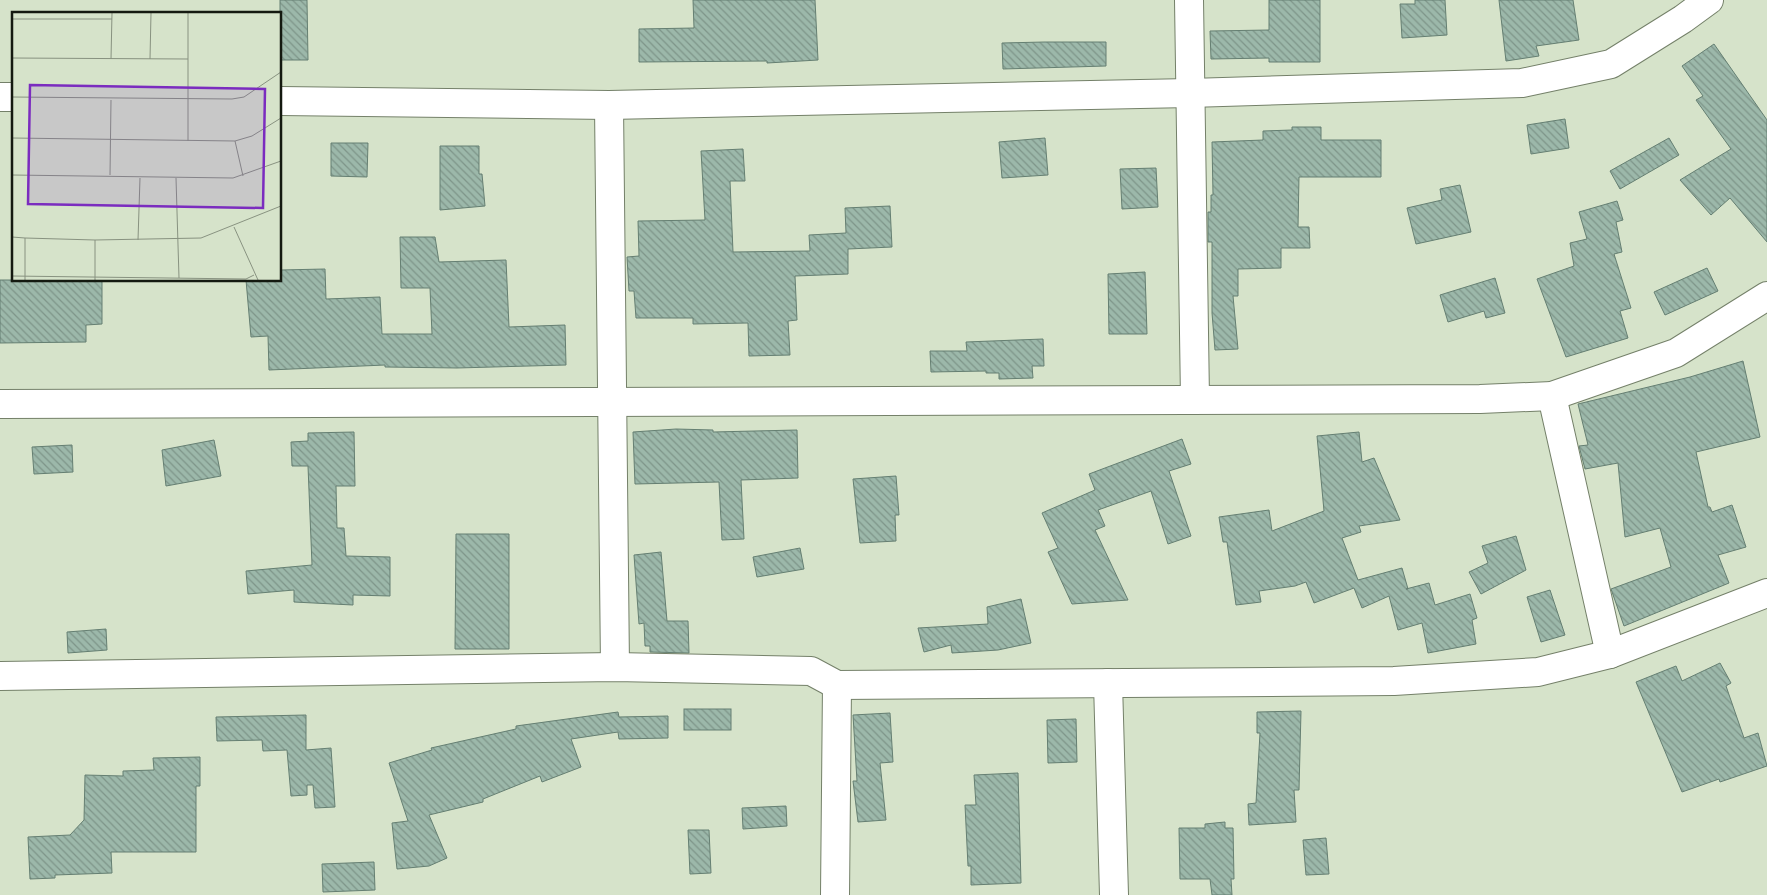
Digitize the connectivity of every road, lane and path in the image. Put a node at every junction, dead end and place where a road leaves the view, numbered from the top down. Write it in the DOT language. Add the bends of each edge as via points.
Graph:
graph roads {
  1 [pos="1188,0"];
  2 [pos="1709,0"];
  3 [pos="1190,93"];
  4 [pos="281,101"];
  5 [pos="609,105"];
  6 [pos="1767,296"];
  7 [pos="1552,396"];
  8 [pos="1195,399"];
  9 [pos="612,402"];
  10 [pos="0,404"];
  11 [pos="1767,593"];
  12 [pos="1610,654"];
  13 [pos="615,667"];
  14 [pos="0,676"];
  15 [pos="1108,683"];
  16 [pos="836,685"];
  17 [pos="835,895"];
  18 [pos="1114,895"];
  1 -- 3 [label="street"];
  2 -- 3 [label="street" via="1611,64 1522,83"];
  3 -- 5 [label="street"];
  3 -- 8 [label="street"];
  4 -- 5 [label="street"];
  5 -- 9 [label="street"];
  6 -- 7 [label="street" via="1676,353"];
  7 -- 8 [label="street" via="1480,400"];
  7 -- 12 [label="street"];
  8 -- 9 [label="street"];
  9 -- 10 [label="street"];
  9 -- 13 [label="street"];
  11 -- 12 [label="street"];
  12 -- 15 [label="street" via="1538,672 1394,681"];
  13 -- 14 [label="street"];
  13 -- 16 [label="street" via="811,671"];
  15 -- 16 [label="street"];
  15 -- 18 [label="street"];
  16 -- 17 [label="street"];
}
